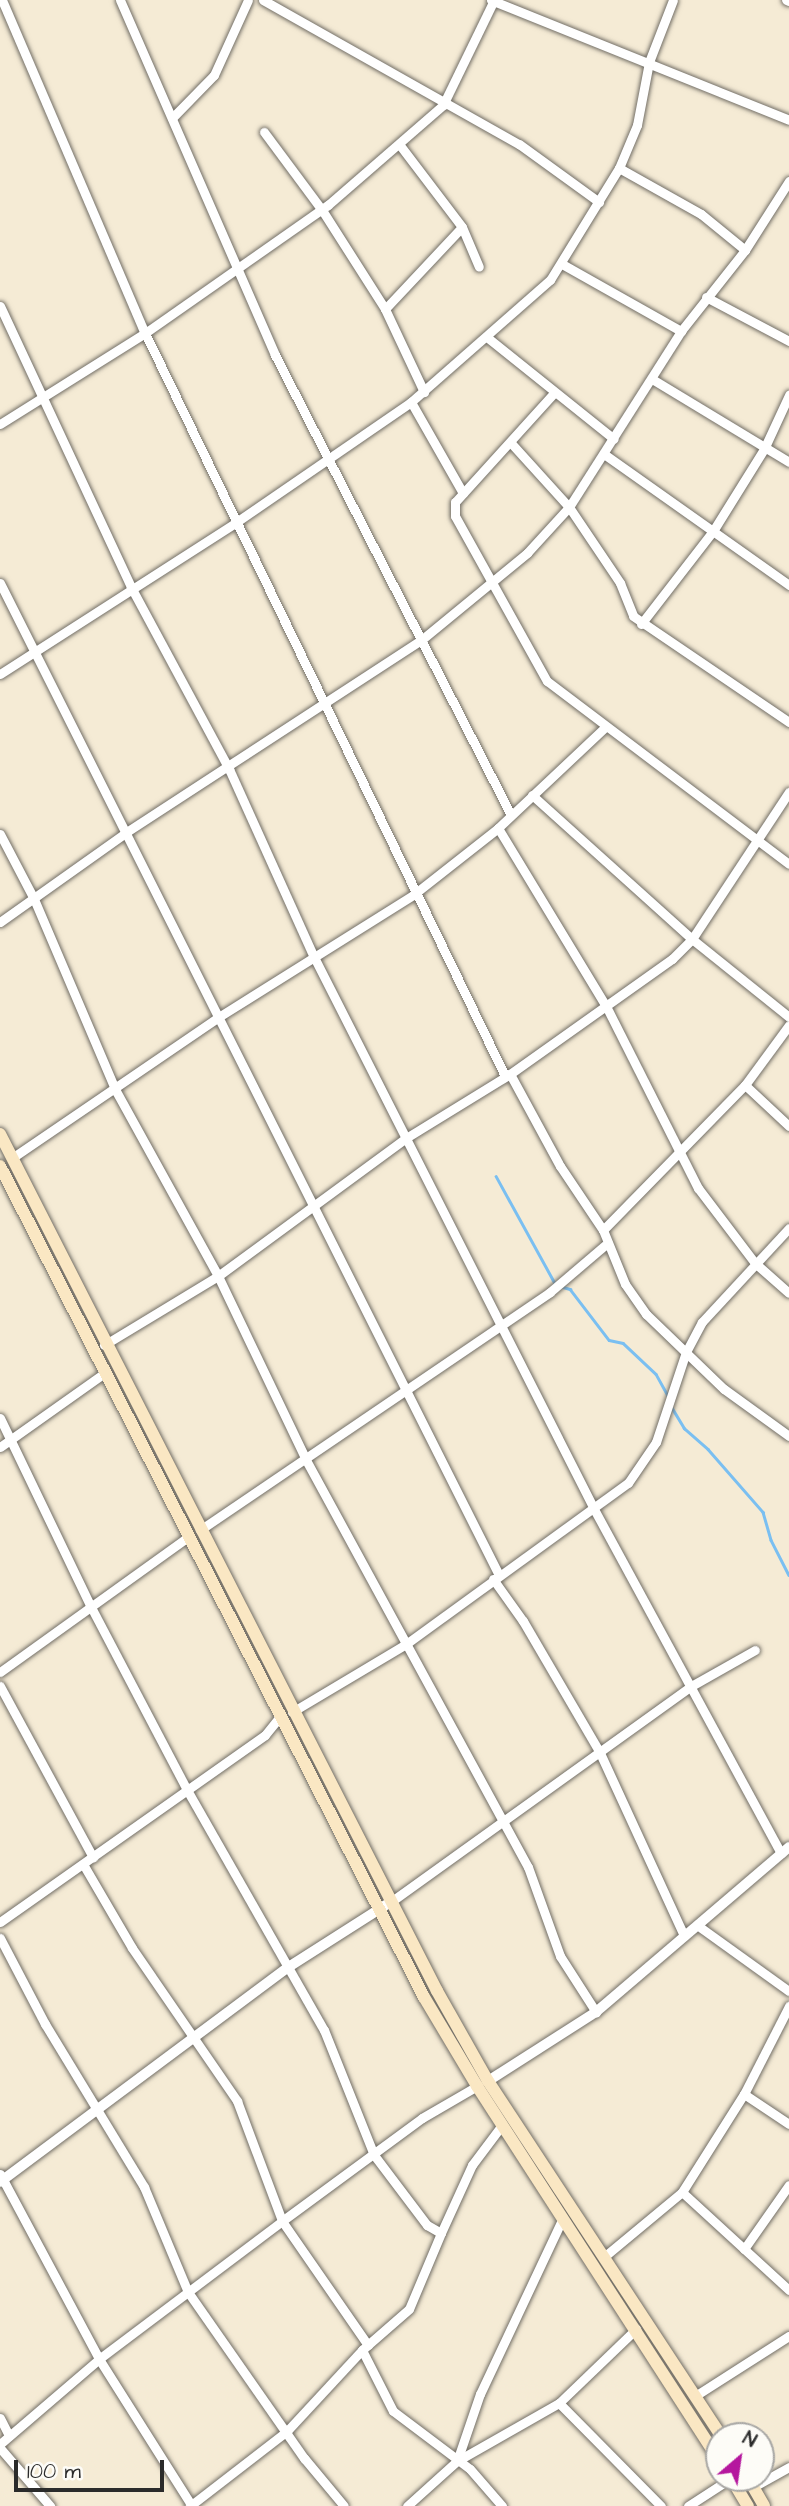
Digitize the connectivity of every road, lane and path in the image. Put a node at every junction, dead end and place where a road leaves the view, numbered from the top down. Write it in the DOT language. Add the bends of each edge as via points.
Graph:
graph roads {
  1 [pos="2,0"];
  2 [pos="120,0"];
  3 [pos="248,0"];
  4 [pos="263,0"];
  5 [pos="493,0"];
  6 [pos="673,0"];
  7 [pos="649,62"];
  8 [pos="443,105"];
  9 [pos="172,118"];
  10 [pos="789,120"];
  11 [pos="264,132"];
  12 [pos="399,144"];
  13 [pos="619,168"];
  14 [pos="788,188"];
  15 [pos="599,202"];
  16 [pos="322,210"];
  17 [pos="462,227"];
  18 [pos="745,250"];
  19 [pos="562,264"];
  20 [pos="478,267"];
  21 [pos="237,269"];
  22 [pos="706,297"];
  23 [pos="0,306"];
  24 [pos="385,309"];
  25 [pos="681,331"];
  26 [pos="145,332"];
  27 [pos="488,338"];
  28 [pos="789,341"];
  29 [pos="652,379"];
  30 [pos="424,392"];
  31 [pos="553,394"];
  32 [pos="789,395"];
  33 [pos="43,397"];
  34 [pos="411,402"];
  35 [pos="0,424"];
  36 [pos="614,439"];
  37 [pos="511,443"];
  38 [pos="764,449"];
  39 [pos="604,454"];
  40 [pos="326,457"];
  41 [pos="789,462"];
  42 [pos="463,493"];
  43 [pos="569,507"];
  44 [pos="235,523"];
  45 [pos="713,531"];
  46 [pos="492,578"];
  47 [pos="0,583"];
  48 [pos="789,585"];
  49 [pos="131,587"];
  50 [pos="641,624"];
  51 [pos="420,641"];
  52 [pos="36,649"];
  53 [pos="0,674"];
  54 [pos="327,704"];
  55 [pos="789,722"];
  56 [pos="605,727"];
  57 [pos="229,769"];
  58 [pos="789,792"];
  59 [pos="532,795"];
  60 [pos="511,815"];
  61 [pos="498,828"];
  62 [pos="128,831"];
  63 [pos="0,834"];
  64 [pos="760,841"];
  65 [pos="789,864"];
  66 [pos="414,895"];
  67 [pos="34,899"];
  68 [pos="0,922"];
  69 [pos="692,939"];
  70 [pos="314,957"];
  71 [pos="606,1006"];
  72 [pos="789,1017"];
  73 [pos="217,1018"];
  74 [pos="789,1025"];
  75 [pos="507,1075"];
  76 [pos="745,1085"];
  77 [pos="116,1091"];
  78 [pos="789,1126"];
  79 [pos="0,1134"];
  80 [pos="406,1138"];
  81 [pos="678,1150"];
  82 [pos="12,1158"];
  83 [pos="0,1166"];
  84 [pos="5,1189"];
  85 [pos="313,1205"];
  86 [pos="789,1228"];
  87 [pos="603,1230"];
  88 [pos="605,1245"];
  89 [pos="755,1263"];
  90 [pos="218,1276"];
  91 [pos="789,1293"];
  92 [pos="502,1322"];
  93 [pos="104,1345"];
  94 [pos="686,1352"];
  95 [pos="103,1374"];
  96 [pos="404,1391"];
  97 [pos="0,1418"];
  98 [pos="789,1436"];
  99 [pos="11,1440"];
  100 [pos="0,1447"];
  101 [pos="306,1460"];
  102 [pos="594,1509"];
  103 [pos="200,1530"];
  104 [pos="188,1537"];
  105 [pos="495,1576"];
  106 [pos="91,1607"];
  107 [pos="406,1644"];
  108 [pos="755,1650"];
  109 [pos="0,1672"];
  110 [pos="693,1685"];
  111 [pos="0,1686"];
  112 [pos="292,1712"];
  113 [pos="279,1718"];
  114 [pos="600,1753"];
  115 [pos="187,1790"];
  116 [pos="502,1824"];
  117 [pos="787,1849"];
  118 [pos="93,1857"];
  119 [pos="83,1864"];
  120 [pos="392,1901"];
  121 [pos="379,1908"];
  122 [pos="0,1922"];
  123 [pos="697,1925"];
  124 [pos="684,1936"];
  125 [pos="0,1938"];
  126 [pos="287,1968"];
  127 [pos="789,1991"];
  128 [pos="789,2006"];
  129 [pos="596,2011"];
  130 [pos="196,2036"];
  131 [pos="482,2083"];
  132 [pos="744,2094"];
  133 [pos="98,2108"];
  134 [pos="789,2124"];
  135 [pos="502,2125"];
  136 [pos="374,2155"];
  137 [pos="544,2176"];
  138 [pos="1,2178"];
  139 [pos="789,2185"];
  140 [pos="682,2192"];
  141 [pos="563,2218"];
  142 [pos="282,2221"];
  143 [pos="441,2233"];
  144 [pos="744,2249"];
  145 [pos="605,2256"];
  146 [pos="789,2290"];
  147 [pos="188,2292"];
  148 [pos="636,2329"];
  149 [pos="789,2336"];
  150 [pos="365,2348"];
  151 [pos="99,2360"];
  152 [pos="695,2396"];
  153 [pos="559,2403"];
  154 [pos="0,2418"];
  155 [pos="712,2422"];
  156 [pos="286,2431"];
  157 [pos="9,2436"];
  158 [pos="705,2438"];
  159 [pos="0,2446"];
  160 [pos="457,2461"];
  161 [pos="710,2492"];
  162 [pos="50,2506"];
  163 [pos="191,2506"];
  164 [pos="344,2506"];
  165 [pos="407,2506"];
  166 [pos="502,2506"];
  167 [pos="661,2506"];
  168 [pos="688,2506"];
  1 -- 26 [label="street"];
  2 -- 9 [label="street"];
  3 -- 9 [label="street" via="214,75"];
  4 -- 8 [label="street"];
  5 -- 7 [label="street"];
  5 -- 8 [label="street"];
  6 -- 7 [label="street"];
  7 -- 10 [label="street"];
  7 -- 13 [label="street" via="637,125"];
  8 -- 12 [label="street"];
  8 -- 15 [label="street" via="519,144"];
  9 -- 21 [label="street"];
  11 -- 16 [label="street"];
  12 -- 16 [label="street"];
  12 -- 17 [label="street"];
  13 -- 15 [label="street"];
  13 -- 18 [label="street" via="701,214"];
  14 -- 18 [label="street"];
  15 -- 19 [label="street"];
  16 -- 21 [label="street"];
  16 -- 24 [label="street"];
  17 -- 20 [label="street"];
  17 -- 24 [label="street"];
  18 -- 22 [label="street"];
  19 -- 25 [label="street"];
  19 -- 27 [label="street"];
  21 -- 26 [label="street"];
  21 -- 40 [label="street"];
  22 -- 25 [label="street"];
  22 -- 28 [label="street"];
  23 -- 33 [label="street"];
  24 -- 30 [label="street"];
  25 -- 29 [label="street"];
  26 -- 33 [label="street"];
  26 -- 44 [label="street"];
  27 -- 30 [label="street"];
  27 -- 31 [label="street"];
  29 -- 36 [label="street"];
  29 -- 38 [label="street"];
  30 -- 34 [label="street"];
  31 -- 36 [label="street"];
  31 -- 37 [label="street"];
  32 -- 38 [label="street"];
  33 -- 35 [label="street"];
  33 -- 49 [label="street"];
  34 -- 40 [label="street"];
  34 -- 42 [label="street"];
  36 -- 39 [label="street"];
  37 -- 42 [label="street"];
  37 -- 43 [label="street"];
  38 -- 41 [label="street"];
  38 -- 45 [label="street"];
  39 -- 43 [label="street"];
  39 -- 45 [label="street"];
  40 -- 44 [label="street"];
  40 -- 51 [label="street"];
  42 -- 46 [label="street" via="453,508 455,516"];
  43 -- 46 [label="street" via="527,553"];
  43 -- 50 [label="street"];
  44 -- 49 [label="street"];
  44 -- 54 [label="street"];
  45 -- 48 [label="street"];
  45 -- 50 [label="street"];
  46 -- 51 [label="street"];
  46 -- 56 [label="street" via="538,670"];
  47 -- 52 [label="street"];
  49 -- 52 [label="street"];
  49 -- 57 [label="street"];
  50 -- 55 [label="street"];
  51 -- 54 [label="street"];
  51 -- 60 [label="street"];
  52 -- 53 [label="street"];
  52 -- 62 [label="street"];
  54 -- 57 [label="street"];
  54 -- 66 [label="street"];
  56 -- 59 [label="street"];
  56 -- 64 [label="street"];
  57 -- 62 [label="street"];
  57 -- 70 [label="street"];
  58 -- 64 [label="street"];
  59 -- 60 [label="street"];
  59 -- 69 [label="street"];
  60 -- 61 [label="street"];
  61 -- 66 [label="street"];
  61 -- 71 [label="street"];
  62 -- 67 [label="street"];
  62 -- 73 [label="street"];
  63 -- 67 [label="street"];
  64 -- 65 [label="street"];
  64 -- 69 [label="street"];
  66 -- 70 [label="street"];
  66 -- 75 [label="street"];
  67 -- 68 [label="street"];
  67 -- 77 [label="street"];
  69 -- 71 [label="street"];
  69 -- 72 [label="street"];
  70 -- 73 [label="street"];
  70 -- 80 [label="street"];
  71 -- 75 [label="street"];
  71 -- 81 [label="street"];
  73 -- 77 [label="street"];
  73 -- 85 [label="street"];
  74 -- 76 [label="street"];
  75 -- 80 [label="street"];
  75 -- 87 [label="street"];
  76 -- 78 [label="street"];
  76 -- 81 [label="street"];
  77 -- 82 [label="street"];
  77 -- 90 [label="street"];
  79 -- 82 [label="main road"];
  80 -- 85 [label="street"];
  80 -- 92 [label="street"];
  81 -- 87 [label="street"];
  81 -- 89 [label="street" via="698,1188"];
  82 -- 93 [label="main road"];
  83 -- 84 [label="main road"];
  84 -- 95 [label="main road"];
  85 -- 90 [label="street"];
  85 -- 96 [label="street"];
  86 -- 89 [label="street"];
  87 -- 88 [label="street"];
  88 -- 92 [label="street" via="550,1292"];
  88 -- 94 [label="street" via="646,1314"];
  89 -- 91 [label="street"];
  89 -- 94 [label="street" via="719,1300"];
  90 -- 93 [label="street"];
  90 -- 101 [label="street"];
  92 -- 96 [label="street"];
  92 -- 102 [label="street"];
  93 -- 103 [label="main road"];
  94 -- 98 [label="street" via="724,1389"];
  94 -- 102 [label="street" via="666,1418 645,1462 628,1483"];
  95 -- 99 [label="street"];
  95 -- 104 [label="main road"];
  96 -- 101 [label="street" via="351,1423"];
  96 -- 105 [label="street"];
  97 -- 99 [label="street"];
  99 -- 100 [label="street"];
  99 -- 106 [label="street"];
  101 -- 103 [label="street"];
  101 -- 107 [label="street"];
  102 -- 105 [label="street"];
  102 -- 110 [label="street"];
  103 -- 112 [label="main road"];
  104 -- 106 [label="street"];
  104 -- 113 [label="main road"];
  105 -- 107 [label="street"];
  105 -- 114 [label="street"];
  106 -- 109 [label="street"];
  106 -- 115 [label="street"];
  107 -- 112 [label="street"];
  107 -- 116 [label="street"];
  108 -- 110 [label="street"];
  110 -- 114 [label="street"];
  110 -- 117 [label="street"];
  111 -- 118 [label="street"];
  112 -- 120 [label="main road"];
  113 -- 115 [label="street" via="265,1735"];
  113 -- 121 [label="main road"];
  114 -- 116 [label="street"];
  114 -- 124 [label="street"];
  115 -- 118 [label="street"];
  115 -- 126 [label="street"];
  116 -- 120 [label="street"];
  116 -- 129 [label="street" via="528,1867 560,1956"];
  117 -- 123 [label="street"];
  118 -- 119 [label="street"];
  119 -- 122 [label="street"];
  119 -- 130 [label="street" via="132,1948"];
  120 -- 121 [label="street"];
  120 -- 131 [label="main road"];
  121 -- 126 [label="street"];
  121 -- 131 [label="main road"];
  123 -- 124 [label="street"];
  123 -- 127 [label="street"];
  124 -- 129 [label="street"];
  125 -- 133 [label="street" via="45,2024"];
  126 -- 130 [label="street"];
  126 -- 136 [label="street" via="324,2030"];
  128 -- 132 [label="street"];
  129 -- 131 [label="street"];
  130 -- 133 [label="street"];
  130 -- 142 [label="street" via="237,2101"];
  131 -- 135 [label="main road"];
  131 -- 136 [label="street" via="422,2118"];
  131 -- 137 [label="main road"];
  132 -- 134 [label="street"];
  132 -- 140 [label="street"];
  133 -- 138 [label="street"];
  133 -- 147 [label="street" via="144,2187"];
  135 -- 137 [label="main road"];
  135 -- 143 [label="street" via="472,2165"];
  136 -- 142 [label="street"];
  136 -- 143 [label="street" via="427,2225"];
  137 -- 141 [label="main road"];
  137 -- 145 [label="main road"];
  138 -- 151 [label="street"];
  139 -- 144 [label="street"];
  140 -- 144 [label="street"];
  140 -- 145 [label="street"];
  141 -- 148 [label="main road"];
  141 -- 160 [label="street" via="480,2394"];
  142 -- 147 [label="street"];
  142 -- 150 [label="street"];
  143 -- 150 [label="street" via="409,2309"];
  144 -- 146 [label="street"];
  145 -- 152 [label="main road"];
  147 -- 151 [label="street"];
  147 -- 156 [label="street"];
  148 -- 153 [label="street"];
  148 -- 158 [label="main road"];
  149 -- 152 [label="street"];
  150 -- 156 [label="street"];
  150 -- 160 [label="street" via="393,2412"];
  151 -- 157 [label="street"];
  151 -- 163 [label="street"];
  152 -- 155 [label="main road"];
  153 -- 160 [label="street"];
  153 -- 167 [label="street"];
  154 -- 157 [label="street"];
  156 -- 163 [label="street"];
  156 -- 164 [label="street"];
  157 -- 159 [label="street"];
  159 -- 162 [label="street"];
  160 -- 165 [label="street"];
  160 -- 166 [label="street" via="470,2469"];
  161 -- 168 [label="street"];
}
